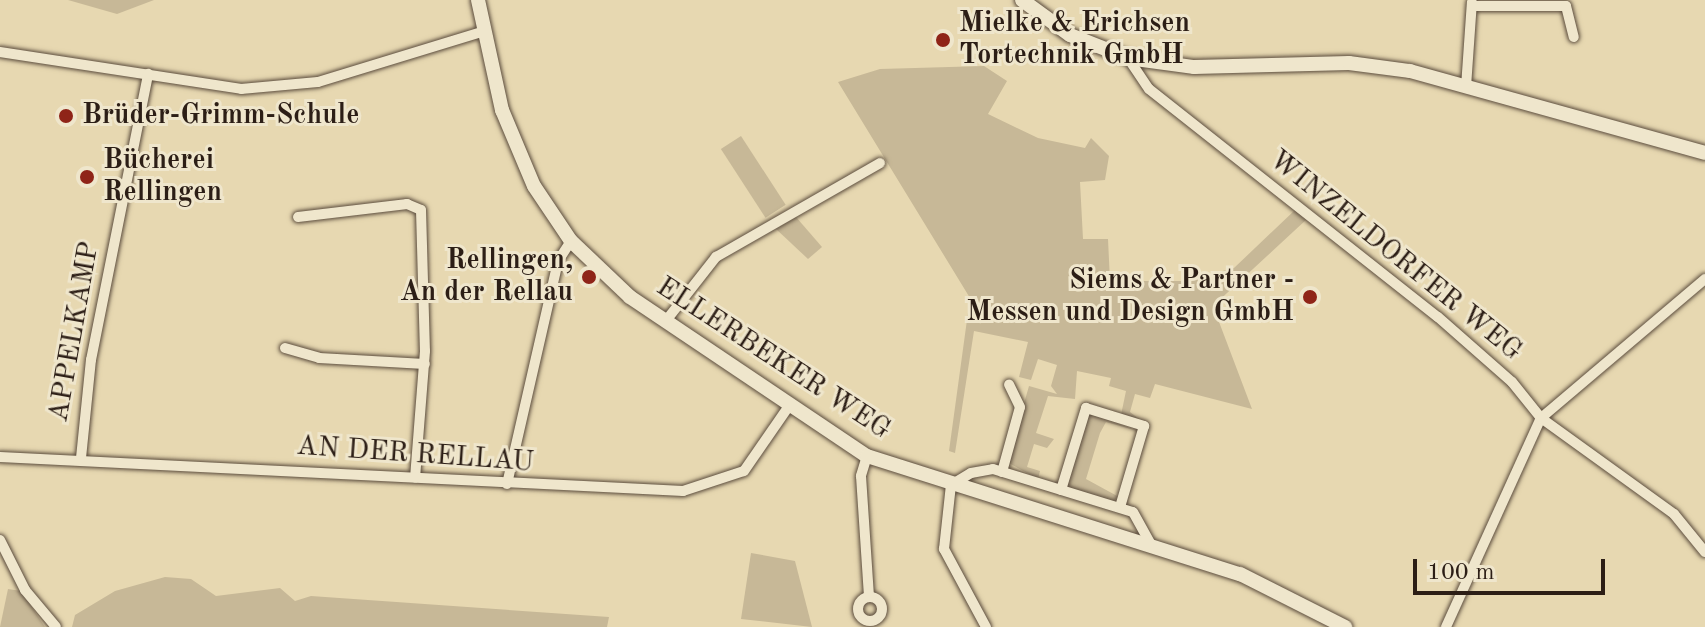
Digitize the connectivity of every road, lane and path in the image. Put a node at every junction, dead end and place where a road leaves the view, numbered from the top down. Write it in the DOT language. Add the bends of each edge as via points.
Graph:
graph roads {
  1 [pos="478,0"];
  2 [pos="1022,0"];
  3 [pos="1472,3"];
  4 [pos="1567,3"];
  5 [pos="482,32"];
  6 [pos="1574,37"];
  7 [pos="0,52"];
  8 [pos="1128,58"];
  9 [pos="148,74"];
  10 [pos="1466,87"];
  11 [pos="1705,153"];
  12 [pos="880,163"];
  13 [pos="298,217"];
  14 [pos="571,241"];
  15 [pos="1705,279"];
  16 [pos="665,322"];
  17 [pos="285,348"];
  18 [pos="425,364"];
  19 [pos="1009,384"];
  20 [pos="789,406"];
  21 [pos="1541,418"];
  22 [pos="867,456"];
  23 [pos="0,457"];
  24 [pos="81,458"];
  25 [pos="1002,472"];
  26 [pos="415,478"];
  27 [pos="507,484"];
  28 [pos="951,485"];
  29 [pos="1061,490"];
  30 [pos="1120,507"];
  31 [pos="0,540"];
  32 [pos="1152,546"];
  33 [pos="1705,552"];
  34 [pos="869,597"];
  35 [pos="56,627"];
  36 [pos="986,627"];
  37 [pos="1345,627"];
  38 [pos="1446,627"];
  1 -- 5 [label="street, ELLERBEKER WEG"];
  2 -- 8 [label="street" via="1070,35"];
  3 -- 4 [label="street"];
  3 -- 10 [label="street"];
  4 -- 6 [label="street"];
  5 -- 9 [label="street" via="318,82 241,89"];
  5 -- 14 [label="street, ELLERBEKER WEG" via="516,150"];
  7 -- 9 [label="street"];
  8 -- 10 [label="street" via="1194,67 1349,63"];
  8 -- 21 [label="street, WINZELDORFER WEG" via="1149,89 1438,317 1512,382"];
  9 -- 24 [label="street, APPELKAMP" via="91,360"];
  10 -- 11 [label="street"];
  12 -- 16 [label="street" via="716,257"];
  13 -- 18 [label="street" via="407,204 421,210"];
  14 -- 16 [label="street, ELLERBEKER WEG"];
  14 -- 27 [label="street" via="558,261"];
  15 -- 21 [label="street"];
  16 -- 20 [label="street, ELLERBEKER WEG"];
  17 -- 18 [label="street" via="319,358"];
  18 -- 26 [label="street"];
  19 -- 25 [label="street" via="1020,407"];
  20 -- 22 [label="street, ELLERBEKER WEG"];
  20 -- 27 [label="street, AN DER RELLAU" via="744,471 704,489"];
  21 -- 33 [label="street, WINZELDORFER WEG" via="1674,514"];
  21 -- 38 [label="street"];
  22 -- 28 [label="street, ELLERBEKER WEG"];
  22 -- 34 [label="street" via="861,476"];
  23 -- 24 [label="street, AN DER RELLAU"];
  24 -- 26 [label="street, AN DER RELLAU"];
  25 -- 28 [label="street" via="971,473"];
  25 -- 29 [label="street"];
  26 -- 27 [label="street, AN DER RELLAU"];
  28 -- 32 [label="street, ELLERBEKER WEG"];
  28 -- 36 [label="street" via="943,529 948,566"];
  29 -- 30 [label="street"];
  29 -- 30 [label="street" via="1086,408 1144,426"];
  30 -- 32 [label="street" via="1141,517"];
  31 -- 35 [label="street" via="25,590"];
  32 -- 37 [label="street, ELLERBEKER WEG" via="1240,574"];
}
